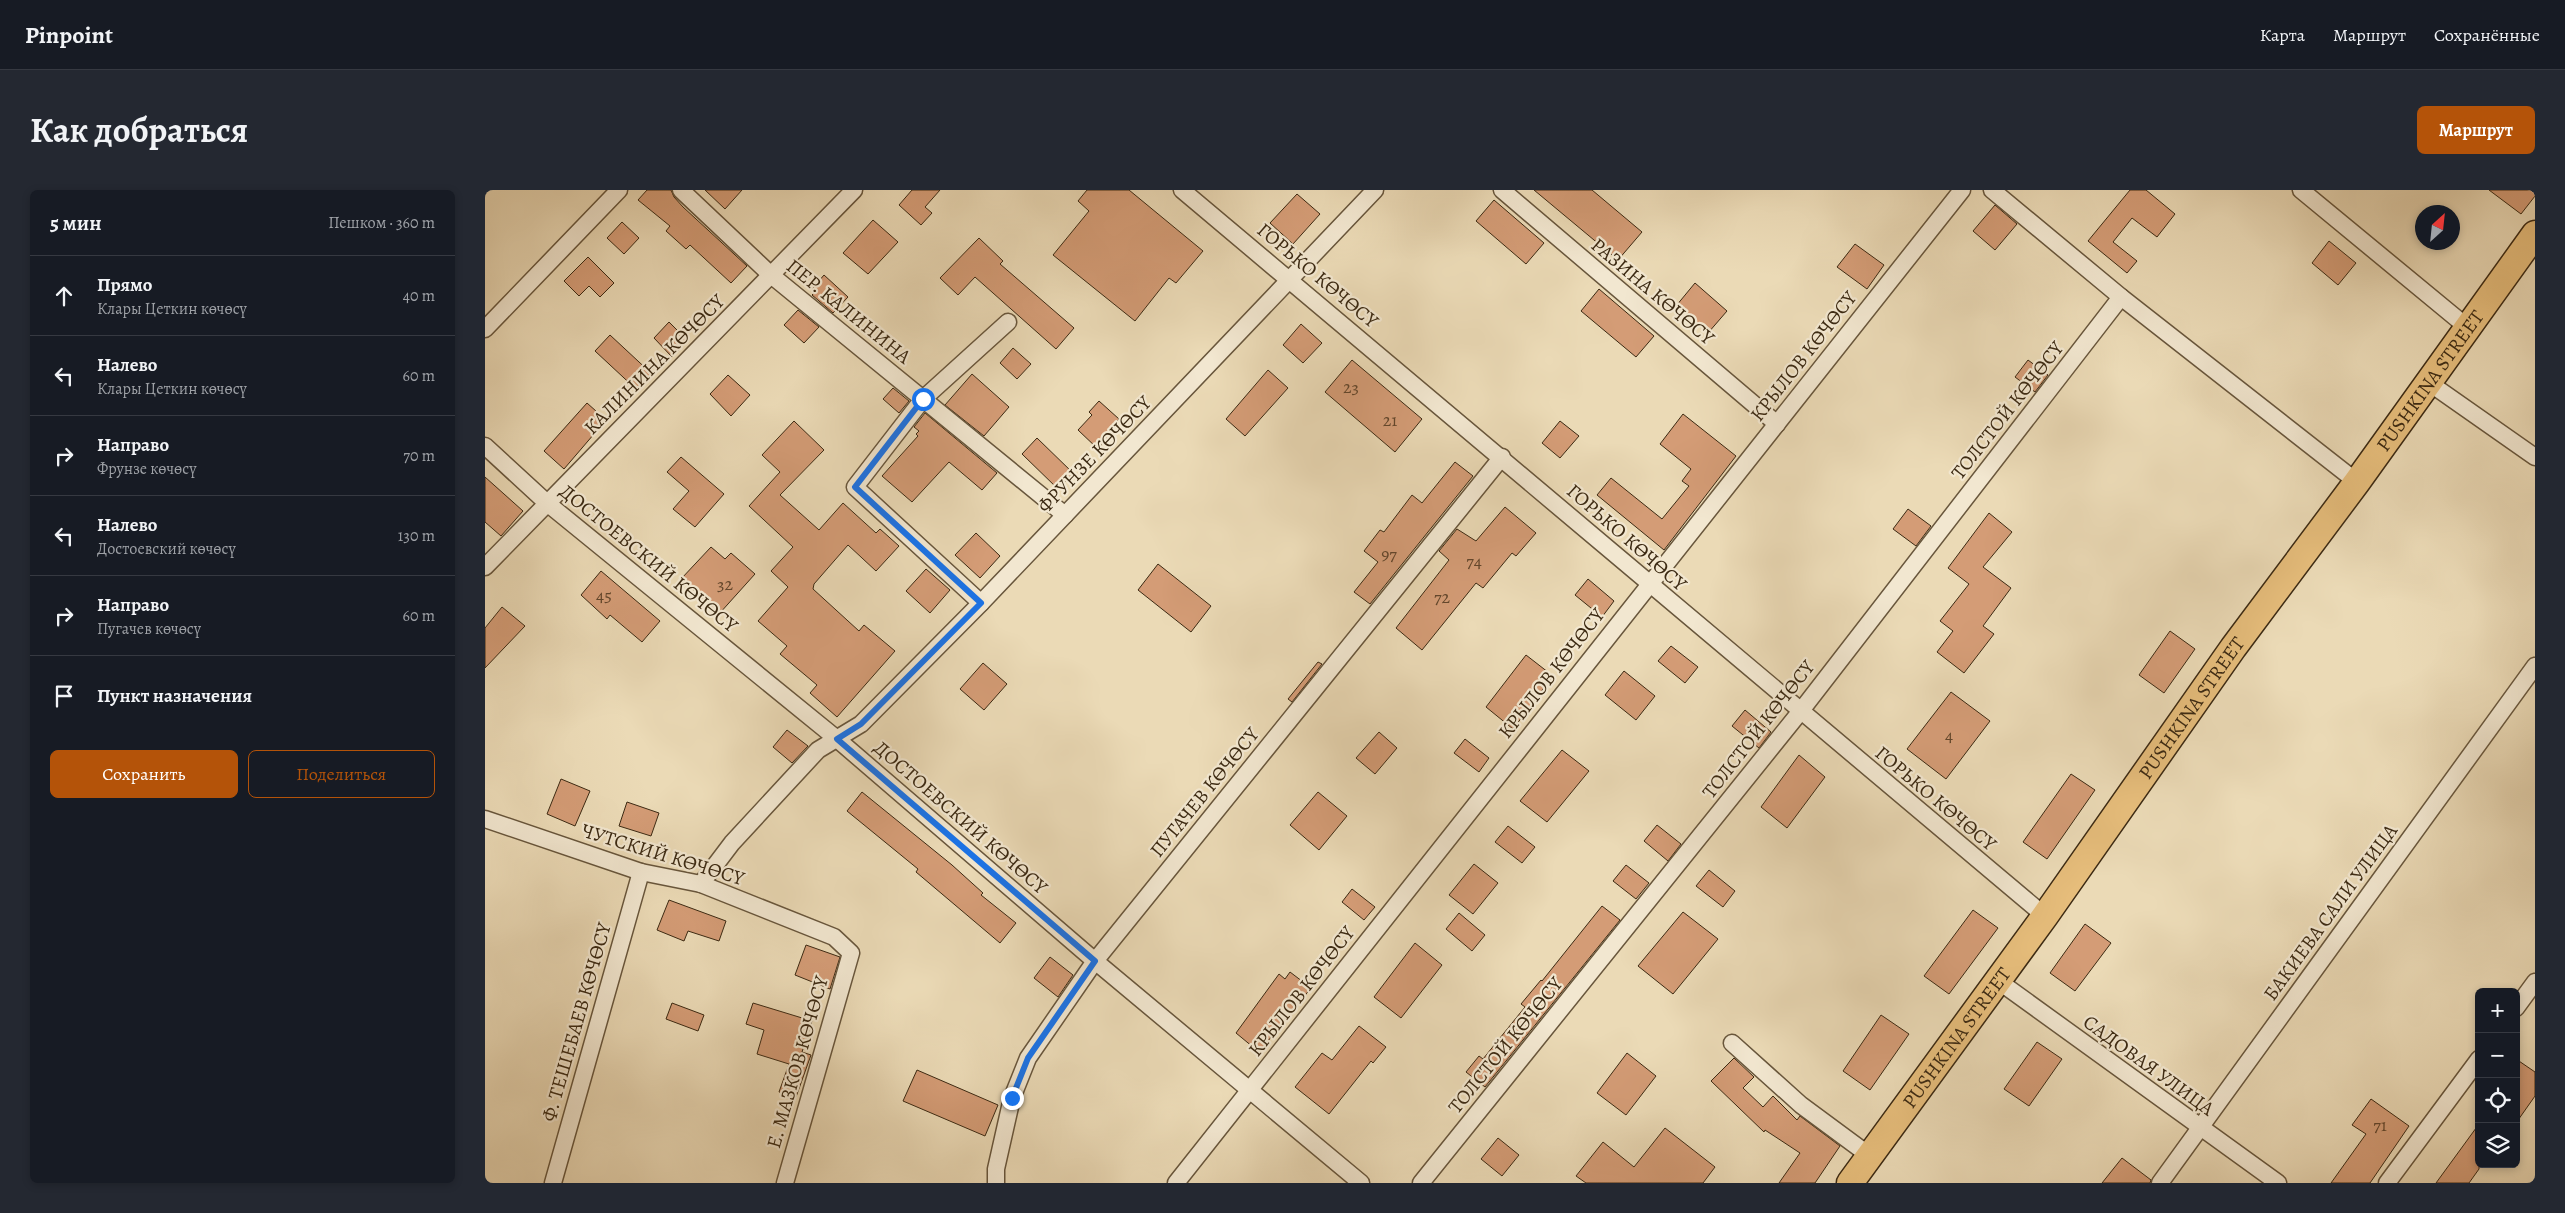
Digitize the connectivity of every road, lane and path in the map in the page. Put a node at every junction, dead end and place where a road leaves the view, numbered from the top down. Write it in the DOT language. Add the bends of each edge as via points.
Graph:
graph roads {
  1 [pos="619,190"];
  2 [pos="681,190"];
  3 [pos="854,190"];
  4 [pos="1182,190"];
  5 [pos="1375,190"];
  6 [pos="1502,190"];
  7 [pos="1962,190"];
  8 [pos="1992,190"];
  9 [pos="2301,190"];
  10 [pos="2535,234"];
  11 [pos="771,275"];
  12 [pos="1290,280"];
  13 [pos="2121,297"];
  14 [pos="1008,322"];
  15 [pos="2467,327"];
  16 [pos="485,329"];
  17 [pos="2428,382"];
  18 [pos="923,399"];
  19 [pos="1777,424"];
  20 [pos="485,446"];
  21 [pos="1502,457"];
  22 [pos="2535,457"];
  23 [pos="2357,482"];
  24 [pos="547,502"];
  25 [pos="1065,515"];
  26 [pos="485,567"];
  27 [pos="1649,584"];
  28 [pos="981,603"];
  29 [pos="2535,666"];
  30 [pos="1800,712"];
  31 [pos="837,739"];
  32 [pos="485,819"];
  33 [pos="641,872"];
  34 [pos="701,884"];
  35 [pos="2045,916"];
  36 [pos="851,953"];
  37 [pos="1095,961"];
  38 [pos="1997,980"];
  39 [pos="2535,982"];
  40 [pos="2520,1003"];
  41 [pos="1732,1043"];
  42 [pos="2475,1064"];
  43 [pos="1250,1089"];
  44 [pos="2199,1128"];
  45 [pos="1870,1156"];
  46 [pos="553,1183"];
  47 [pos="785,1183"];
  48 [pos="996,1183"];
  49 [pos="1176,1183"];
  50 [pos="1361,1183"];
  51 [pos="1421,1183"];
  52 [pos="1850,1183"];
  53 [pos="2160,1183"];
  54 [pos="2277,1183"];
  55 [pos="2387,1183"];
  1 -- 16 [label="street"];
  2 -- 11 [label="street, ПЕР. КАЛИНИНА"];
  3 -- 11 [label="street, КАЛИНИНА КӨЧӨСҮ"];
  4 -- 12 [label="street, ГОРЬКО КӨЧӨСҮ"];
  5 -- 12 [label="street, ФРУНЗЕ КӨЧӨСҮ"];
  6 -- 19 [label="street, РАЗИНА КӨЧӨСҮ"];
  7 -- 19 [label="street, КРЫЛОВ КӨЧӨСҮ"];
  8 -- 13 [label="street"];
  9 -- 15 [label="street"];
  10 -- 15 [label="highway, PUSHKINA STREET"];
  11 -- 18 [label="street, ПЕР. КАЛИНИНА"];
  11 -- 24 [label="street, КАЛИНИНА КӨЧӨСҮ"];
  12 -- 21 [label="street, ГОРЬКО КӨЧӨСҮ"];
  12 -- 25 [label="street, ФРУНЗЕ КӨЧӨСҮ"];
  13 -- 23 [label="street"];
  13 -- 30 [label="street, ТОЛСТОЙ КӨЧӨСҮ"];
  14 -- 18 [label="street"];
  15 -- 17 [label="highway, PUSHKINA STREET"];
  17 -- 22 [label="street"];
  17 -- 23 [label="highway, PUSHKINA STREET"];
  18 -- 25 [label="street, ПЕР. КАЛИНИНА"];
  18 -- 28 [label="street" via="855,487"];
  19 -- 27 [label="street, КРЫЛОВ КӨЧӨСҮ"];
  20 -- 24 [label="street, ДОСТОЕВСКИЙ КӨЧӨСҮ"];
  21 -- 27 [label="street, ГОРЬКО КӨЧӨСҮ"];
  21 -- 37 [label="street, ПУГАЧЕВ КӨЧӨСҮ"];
  23 -- 35 [label="highway, PUSHKINA STREET" via="2233,648"];
  24 -- 26 [label="street, КАЛИНИНА КӨЧӨСҮ"];
  24 -- 31 [label="street, ДОСТОЕВСКИЙ КӨЧӨСҮ"];
  25 -- 28 [label="street, ФРУНЗЕ КӨЧӨСҮ"];
  27 -- 30 [label="street, ГОРЬКО КӨЧӨСҮ"];
  27 -- 43 [label="street, КРЫЛОВ КӨЧӨСҮ"];
  28 -- 31 [label="street, ФРУНЗЕ КӨЧӨСҮ" via="861,724"];
  29 -- 44 [label="street, БАКИЕВА САЛИ УЛИЦА"];
  30 -- 35 [label="street, ГОРЬКО КӨЧӨСҮ"];
  30 -- 51 [label="street, ТОЛСТОЙ КӨЧӨСҮ"];
  31 -- 34 [label="street, ФРУНЗЕ КӨЧӨСҮ" via="818,750 732,843"];
  31 -- 37 [label="street, ДОСТОЕВСКИЙ КӨЧӨСҮ"];
  32 -- 33 [label="street, ЧУТСКИЙ КӨЧӨСҮ"];
  33 -- 34 [label="street, ЧУТСКИЙ КӨЧӨСҮ"];
  33 -- 46 [label="street, Ф. ТЕШЕБАЕВ КӨЧӨСҮ"];
  34 -- 36 [label="street, ЧУТСКИЙ КӨЧӨСҮ" via="833,937"];
  35 -- 38 [label="highway, PUSHKINA STREET"];
  36 -- 47 [label="street, Е. МАЗКОВ КӨЧӨСҮ"];
  37 -- 43 [label="street, ДОСТОЕВСКИЙ КӨЧӨСҮ"];
  37 -- 48 [label="street, ПУГАЧЕВ КӨЧӨСҮ" via="1028,1058 1012,1098 996,1169"];
  38 -- 44 [label="street, САДОВАЯ УЛИЦА"];
  38 -- 45 [label="highway, PUSHKINA STREET"];
  39 -- 40 [label="street"];
  41 -- 45 [label="street" via="1801,1105"];
  42 -- 55 [label="street"];
  43 -- 49 [label="street, КРЫЛОВ КӨЧӨСҮ"];
  43 -- 50 [label="street, ДОСТОЕВСКИЙ КӨЧӨСҮ"];
  44 -- 53 [label="street, БАКИЕВА САЛИ УЛИЦА"];
  44 -- 54 [label="street, САДОВАЯ УЛИЦА"];
  45 -- 52 [label="highway, PUSHKINA STREET"];
}
